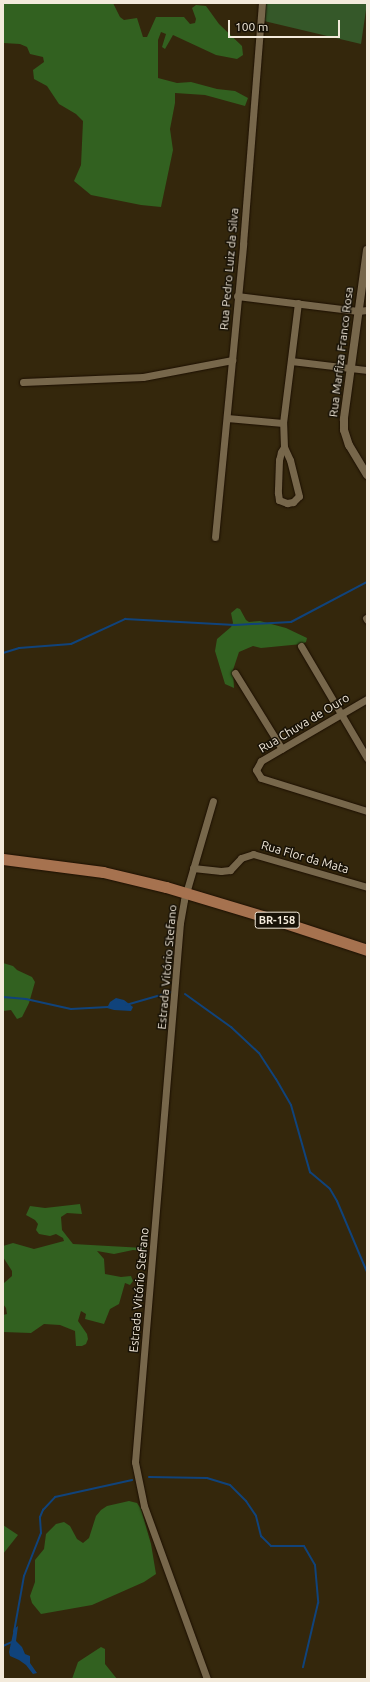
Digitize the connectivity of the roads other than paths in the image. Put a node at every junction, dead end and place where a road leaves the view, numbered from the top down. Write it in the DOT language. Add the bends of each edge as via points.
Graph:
graph roads {
  1 [pos="262,3"];
  2 [pos="367,250"];
  3 [pos="238,296"];
  4 [pos="298,303"];
  5 [pos="367,310"];
  6 [pos="358,311"];
  7 [pos="232,360"];
  8 [pos="291,361"];
  9 [pos="351,369"];
  10 [pos="367,370"];
  11 [pos="23,382"];
  12 [pos="228,418"];
  13 [pos="283,423"];
  14 [pos="284,447"];
  15 [pos="367,475"];
  16 [pos="215,537"];
  17 [pos="301,646"];
  18 [pos="235,673"];
  19 [pos="367,699"];
  20 [pos="341,714"];
  21 [pos="282,749"];
  22 [pos="367,758"];
  23 [pos="213,801"];
  24 [pos="367,811"];
  25 [pos="3,859"];
  26 [pos="193,868"];
  27 [pos="367,887"];
  28 [pos="186,892"];
  29 [pos="367,950"];
  30 [pos="207,1679"];
  1 -- 3 [label="street, Rua Pedro Luiz da Silva"];
  2 -- 6 [label="street, Rua Marfiza Franco Rosa"];
  3 -- 4 [label="street"];
  3 -- 7 [label="street, Rua Pedro Luiz da Silva"];
  4 -- 6 [label="street"];
  4 -- 8 [label="street"];
  5 -- 6 [label="street"];
  6 -- 9 [label="street, Rua Marfiza Franco Rosa"];
  7 -- 11 [label="street" via="142,377"];
  7 -- 12 [label="street, Rua Pedro Luiz da Silva"];
  8 -- 9 [label="street"];
  8 -- 13 [label="street"];
  9 -- 10 [label="street"];
  9 -- 15 [label="street, Rua Marfiza Franco Rosa" via="344,430 349,445"];
  12 -- 13 [label="street"];
  12 -- 16 [label="street, Rua Pedro Luiz da Silva"];
  13 -- 14 [label="street"];
  14 -- 14 [label="street" via="279,460 278,493 279,500 287,503 293,502 299,496"];
  17 -- 20 [label="street"];
  18 -- 21 [label="street"];
  19 -- 20 [label="street, Rua Chuva de Ouro"];
  20 -- 21 [label="street, Rua Chuva de Ouro"];
  20 -- 22 [label="street"];
  21 -- 24 [label="street, Rua Chuva de Ouro" via="261,761 256,770 261,778"];
  23 -- 26 [label="street"];
  25 -- 28 [label="highway, BR-158" via="103,872"];
  26 -- 27 [label="street, Rua Flor da Mata" via="230,870 241,858 253,854"];
  26 -- 28 [label="street"];
  28 -- 29 [label="highway, BR-158"];
  28 -- 30 [label="street, Estrada Vitório Stefano" via="180,923 135,1462 144,1506"];
}
